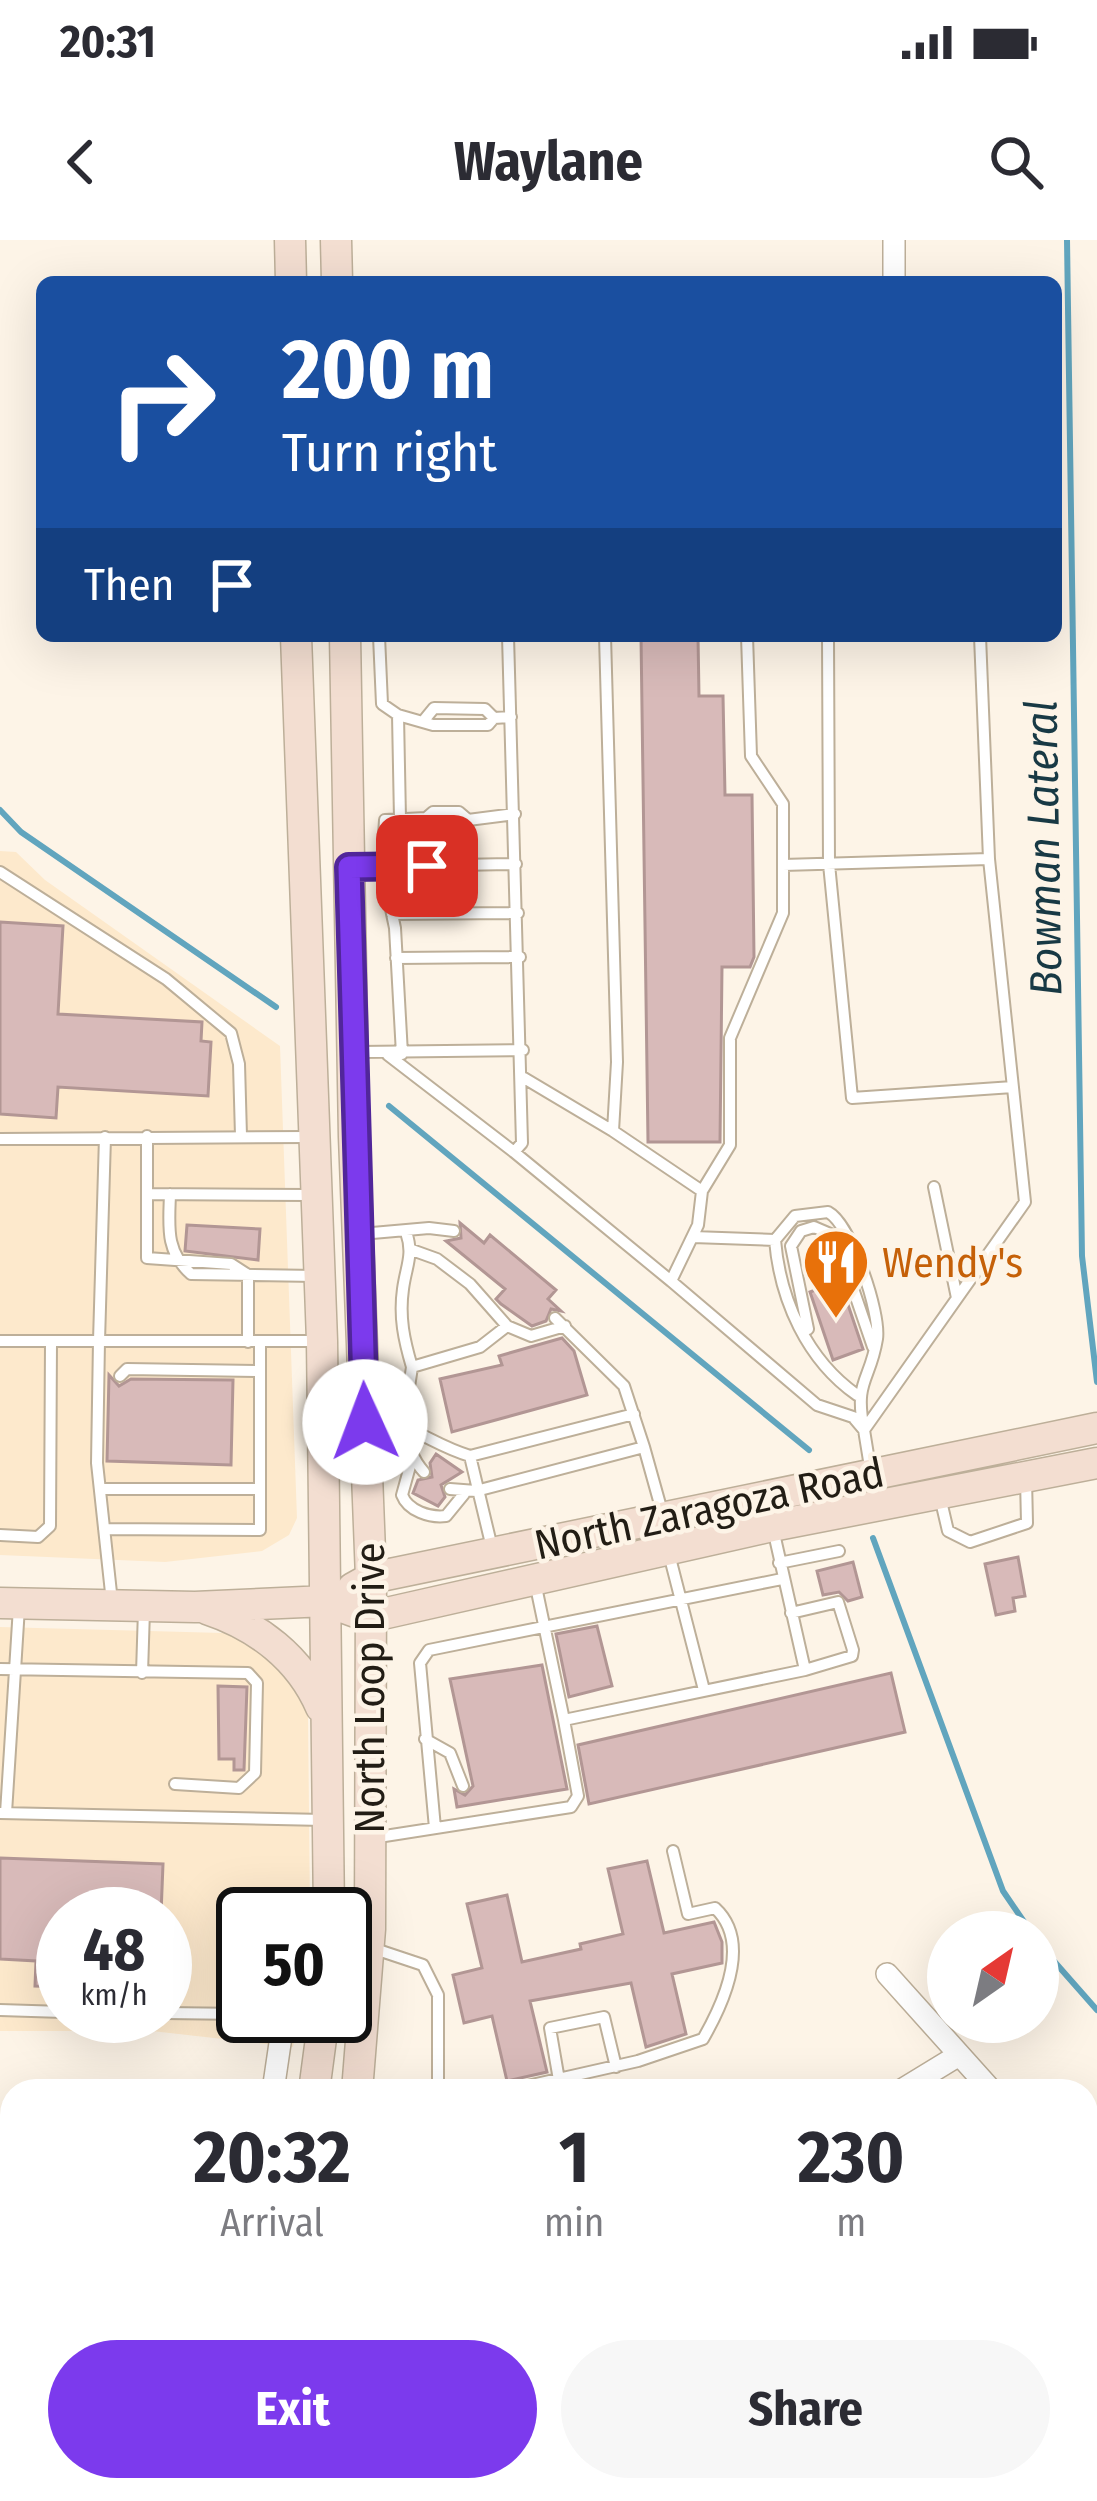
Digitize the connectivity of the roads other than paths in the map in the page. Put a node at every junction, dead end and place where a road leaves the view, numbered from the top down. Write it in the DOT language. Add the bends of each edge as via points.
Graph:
graph roads {
  1 [pos="290,240"];
  2 [pos="336,240"];
  3 [pos="894,240"];
  4 [pos="291,276"];
  5 [pos="337,276"];
  6 [pos="894,276"];
  7 [pos="296,642"];
  8 [pos="344,642"];
  9 [pos="379,642"];
  10 [pos="508,642"];
  11 [pos="605,642"];
  12 [pos="747,642"];
  13 [pos="828,642"];
  14 [pos="980,642"];
  15 [pos="398,715"];
  16 [pos="511,717"];
  17 [pos="514,814"];
  18 [pos="468,817"];
  19 [pos="420,818"];
  20 [pos="400,819"];
  21 [pos="989,859"];
  22 [pos="517,864"];
  23 [pos="829,865"];
  24 [pos="382,866"];
  25 [pos="783,866"];
  26 [pos="349,867"];
  27 [pos="0,872"];
  28 [pos="392,914"];
  29 [pos="518,914"];
  30 [pos="520,957"];
  31 [pos="397,958"];
  32 [pos="523,1050"];
  33 [pos="352,1051"];
  34 [pos="402,1054"];
  35 [pos="388,1055"];
  36 [pos="524,1078"];
  37 [pos="1012,1087"];
  38 [pos="613,1131"];
  39 [pos="147,1136"];
  40 [pos="241,1136"];
  41 [pos="106,1137"];
  42 [pos="313,1137"];
  43 [pos="354,1137"];
  44 [pos="0,1139"];
  45 [pos="514,1152"];
  46 [pos="934,1187"];
  47 [pos="702,1191"];
  48 [pos="147,1194"];
  49 [pos="170,1194"];
  50 [pos="315,1196"];
  51 [pos="454,1231"];
  52 [pos="406,1232"];
  53 [pos="358,1234"];
  54 [pos="693,1237"];
  55 [pos="775,1240"];
  56 [pos="412,1250"];
  57 [pos="178,1262"];
  58 [pos="248,1275"];
  59 [pos="319,1276"];
  60 [pos="671,1281"];
  61 [pos="957,1298"];
  62 [pos="507,1326"];
  63 [pos="0,1341"];
  64 [pos="100,1341"];
  65 [pos="322,1341"];
  66 [pos="51,1342"];
  67 [pos="254,1342"];
  68 [pos="874,1350"];
  69 [pos="811,1354"];
  70 [pos="412,1366"];
  71 [pos="260,1371"];
  72 [pos="120,1376"];
  73 [pos="109,1387"];
  74 [pos="857,1395"];
  75 [pos="98,1397"];
  76 [pos="634,1414"];
  77 [pos="365,1422"];
  78 [pos="404,1423"];
  79 [pos="1097,1428"];
  80 [pos="864,1430"];
  81 [pos="644,1447"];
  82 [pos="986,1451"];
  83 [pos="470,1456"];
  84 [pos="412,1459"];
  85 [pos="1082,1466"];
  86 [pos="424,1472"];
  87 [pos="871,1474"];
  88 [pos="1025,1479"];
  89 [pos="100,1489"];
  90 [pos="260,1489"];
  91 [pos="450,1489"];
  92 [pos="470,1493"];
  93 [pos="940,1494"];
  94 [pos="664,1518"];
  95 [pos="772,1526"];
  96 [pos="104,1529"];
  97 [pos="0,1535"];
  98 [pos="668,1551"];
  99 [pos="839,1551"];
  100 [pos="494,1555"];
  101 [pos="779,1563"];
  102 [pos="371,1578"];
  103 [pos="782,1579"];
  104 [pos="534,1580"];
  105 [pos="680,1599"];
  106 [pos="326,1601"];
  107 [pos="9,1604"];
  108 [pos="128,1606"];
  109 [pos="195,1606"];
  110 [pos="791,1613"];
  111 [pos="369,1617"];
  112 [pos="545,1627"];
  113 [pos="0,1669"];
  114 [pos="15,1669"];
  115 [pos="805,1670"];
  116 [pos="142,1673"];
  117 [pos="704,1690"];
  118 [pos="326,1718"];
  119 [pos="564,1720"];
  120 [pos="425,1739"];
  121 [pos="176,1784"];
  122 [pos="463,1786"];
  123 [pos="469,1805"];
  124 [pos="3,1813"];
  125 [pos="328,1820"];
  126 [pos="472,1822"];
  127 [pos="435,1828"];
  128 [pos="368,1838"];
  129 [pos="673,1851"];
  130 [pos="329,1887"];
  131 [pos="368,1887"];
  132 [pos="372,1948"];
  133 [pos="887,1973"];
  134 [pos="0,2010"];
  135 [pos="36,2011"];
  136 [pos="280,2043"];
  137 [pos="321,2043"];
  138 [pos="361,2043"];
  139 [pos="958,2055"];
  140 [pos="616,2067"];
  141 [pos="275,2079"];
  142 [pos="316,2079"];
  143 [pos="358,2079"];
  144 [pos="438,2079"];
  145 [pos="559,2079"];
  146 [pos="563,2079"];
  147 [pos="919,2079"];
  148 [pos="981,2079"];
  1 -- 4 [label="main road"];
  2 -- 5 [label="main road"];
  3 -- 6 [label="street"];
  7 -- 42 [label="main road, North Loop Drive"];
  8 -- 26 [label="main road, North Loop Drive"];
  9 -- 15 [label="lane" via="382,704"];
  10 -- 16 [label="lane"];
  11 -- 38 [label="lane"];
  12 -- 25 [label="lane" via="751,756 783,804"];
  13 -- 23 [label="lane"];
  14 -- 21 [label="lane"];
  15 -- 16 [label="lane" via="488,725"];
  15 -- 20 [label="lane"];
  16 -- 17 [label="lane"];
  17 -- 18 [label="lane"];
  17 -- 22 [label="lane"];
  18 -- 19 [label="lane"];
  18 -- 19 [label="lane" via="459,830 431,833"];
  19 -- 20 [label="lane"];
  20 -- 24 [label="lane" via="385,820"];
  21 -- 23 [label="lane"];
  21 -- 37 [label="lane"];
  22 -- 24 [label="lane"];
  22 -- 29 [label="lane"];
  23 -- 25 [label="lane"];
  23 -- 37 [label="lane" via="852,1098"];
  24 -- 26 [label="lane"];
  24 -- 28 [label="lane"];
  25 -- 47 [label="lane" via="783,913 730,1038 730,1145"];
  26 -- 33 [label="main road, North Loop Drive"];
  27 -- 40 [label="lane" via="166,979 231,1033"];
  28 -- 29 [label="lane"];
  28 -- 31 [label="lane"];
  29 -- 30 [label="lane"];
  30 -- 31 [label="lane"];
  30 -- 32 [label="lane"];
  31 -- 34 [label="lane"];
  32 -- 34 [label="lane"];
  32 -- 36 [label="lane"];
  33 -- 35 [label="lane"];
  33 -- 43 [label="main road, North Loop Drive"];
  34 -- 35 [label="lane"];
  35 -- 45 [label="lane"];
  36 -- 38 [label="lane"];
  36 -- 45 [label="lane" via="522,1143"];
  37 -- 61 [label="lane" via="1024,1202"];
  38 -- 47 [label="lane"];
  39 -- 40 [label="lane"];
  39 -- 41 [label="lane"];
  39 -- 48 [label="lane"];
  40 -- 42 [label="lane"];
  41 -- 44 [label="lane"];
  41 -- 64 [label="lane"];
  42 -- 43 [label="main road"];
  42 -- 50 [label="main road, North Loop Drive"];
  43 -- 53 [label="main road, North Loop Drive"];
  45 -- 60 [label="lane"];
  46 -- 61 [label="lane"];
  47 -- 54 [label="lane"];
  48 -- 49 [label="lane"];
  48 -- 57 [label="lane" via="147,1258"];
  49 -- 50 [label="lane"];
  49 -- 57 [label="lane" via="169,1241"];
  50 -- 59 [label="main road, North Loop Drive"];
  51 -- 52 [label="lane"];
  52 -- 53 [label="lane"];
  52 -- 56 [label="lane"];
  53 -- 77 [label="main road, North Loop Drive"];
  54 -- 55 [label="lane"];
  54 -- 60 [label="lane"];
  55 -- 68 [label="lane" via="796,1216 839,1217 873,1314"];
  55 -- 69 [label="lane"];
  56 -- 62 [label="lane" via="470,1284"];
  56 -- 70 [label="lane" via="401,1331"];
  57 -- 58 [label="lane" via="231,1264"];
  58 -- 59 [label="lane"];
  58 -- 67 [label="lane"];
  59 -- 65 [label="main road, North Loop Drive"];
  60 -- 80 [label="lane" via="793,1387"];
  61 -- 80 [label="lane"];
  62 -- 70 [label="lane" via="480,1347"];
  62 -- 76 [label="lane" via="531,1336 560,1322 624,1386"];
  63 -- 66 [label="lane"];
  64 -- 66 [label="lane"];
  64 -- 67 [label="lane"];
  64 -- 75 [label="lane"];
  65 -- 67 [label="lane"];
  65 -- 106 [label="main road, North Loop Drive"];
  66 -- 97 [label="lane" via="50,1526 38,1538"];
  67 -- 71 [label="lane"];
  68 -- 69 [label="lane" via="843,1252 835,1236 814,1227 802,1231 791,1260"];
  68 -- 74 [label="lane"];
  69 -- 74 [label="lane"];
  70 -- 78 [label="lane"];
  71 -- 72 [label="lane" via="127,1369"];
  71 -- 90 [label="lane"];
  73 -- 75 [label="lane"];
  74 -- 80 [label="lane"];
  75 -- 89 [label="lane"];
  76 -- 81 [label="lane"];
  76 -- 83 [label="lane"];
  77 -- 78 [label="lane"];
  77 -- 102 [label="main road, North Loop Drive"];
  78 -- 83 [label="lane"];
  78 -- 84 [label="lane"];
  79 -- 82 [label="main road, North Zaragoza Road"];
  80 -- 87 [label="lane"];
  81 -- 92 [label="lane"];
  81 -- 94 [label="lane"];
  82 -- 87 [label="main road, North Zaragoza Road"];
  82 -- 95 [label="main road" via="966,1467 801,1499"];
  83 -- 92 [label="lane"];
  84 -- 86 [label="lane"];
  84 -- 92 [label="lane" via="402,1495 409,1506 446,1516"];
  85 -- 88 [label="main road, North Zaragoza Road"];
  87 -- 94 [label="main road, North Zaragoza Road"];
  88 -- 93 [label="main road, North Zaragoza Road"];
  88 -- 93 [label="lane" via="1027,1523 970,1542 948,1531"];
  89 -- 90 [label="lane"];
  89 -- 96 [label="lane"];
  90 -- 96 [label="lane" via="260,1530"];
  91 -- 92 [label="lane"];
  92 -- 100 [label="lane"];
  93 -- 95 [label="main road, North Zaragoza Road"];
  94 -- 100 [label="main road, North Zaragoza Road"];
  95 -- 98 [label="main road, North Zaragoza Road"];
  95 -- 101 [label="lane"];
  96 -- 108 [label="lane"];
  98 -- 104 [label="main road, North Zaragoza Road"];
  98 -- 105 [label="lane"];
  99 -- 101 [label="lane"];
  100 -- 102 [label="main road, North Zaragoza Road"];
  101 -- 103 [label="lane"];
  102 -- 106 [label="main road, North Zaragoza Road"];
  102 -- 111 [label="main road, North Loop Drive"];
  103 -- 105 [label="lane"];
  103 -- 110 [label="lane"];
  104 -- 111 [label="main road, North Zaragoza Road"];
  104 -- 112 [label="lane"];
  105 -- 112 [label="lane"];
  105 -- 117 [label="lane"];
  106 -- 109 [label="main road, North Zaragoza Road"];
  106 -- 111 [label="main road, North Zaragoza Road"];
  106 -- 118 [label="main road, North Loop Drive"];
  107 -- 108 [label="main road, North Zaragoza Road"];
  107 -- 114 [label="lane"];
  108 -- 109 [label="main road, North Zaragoza Road"];
  108 -- 116 [label="lane"];
  109 -- 118 [label="main road" via="286,1652"];
  110 -- 115 [label="lane"];
  110 -- 115 [label="lane" via="838,1602 853,1650 852,1657"];
  111 -- 128 [label="main road, North Loop Drive"];
  112 -- 119 [label="lane"];
  112 -- 120 [label="lane" via="424,1654"];
  113 -- 114 [label="lane"];
  114 -- 116 [label="lane"];
  114 -- 124 [label="lane"];
  115 -- 117 [label="lane"];
  116 -- 121 [label="lane" via="234,1670 257,1683 255,1773 238,1788"];
  117 -- 119 [label="lane"];
  118 -- 125 [label="main road, North Loop Drive"];
  119 -- 126 [label="lane" via="577,1802"];
  120 -- 122 [label="lane" via="450,1753"];
  120 -- 127 [label="lane"];
  123 -- 126 [label="lane"];
  124 -- 125 [label="lane"];
  125 -- 130 [label="main road, North Loop Drive"];
  126 -- 127 [label="lane"];
  127 -- 128 [label="lane"];
  128 -- 131 [label="main road, North Loop Drive"];
  129 -- 140 [label="lane" via="688,1914 715,1908 725,1917 732,1972 704,2039"];
  132 -- 144 [label="lane" via="423,1965 438,1995"];
  133 -- 139 [label="street"];
  134 -- 135 [label="lane"];
  136 -- 141 [label="street"];
  137 -- 142 [label="main road"];
  138 -- 143 [label="main road, North Loop Drive"];
  139 -- 147 [label="street"];
  139 -- 148 [label="street"];
  140 -- 145 [label="lane" via="604,2017 550,2028"];
  140 -- 146 [label="lane"];
}
